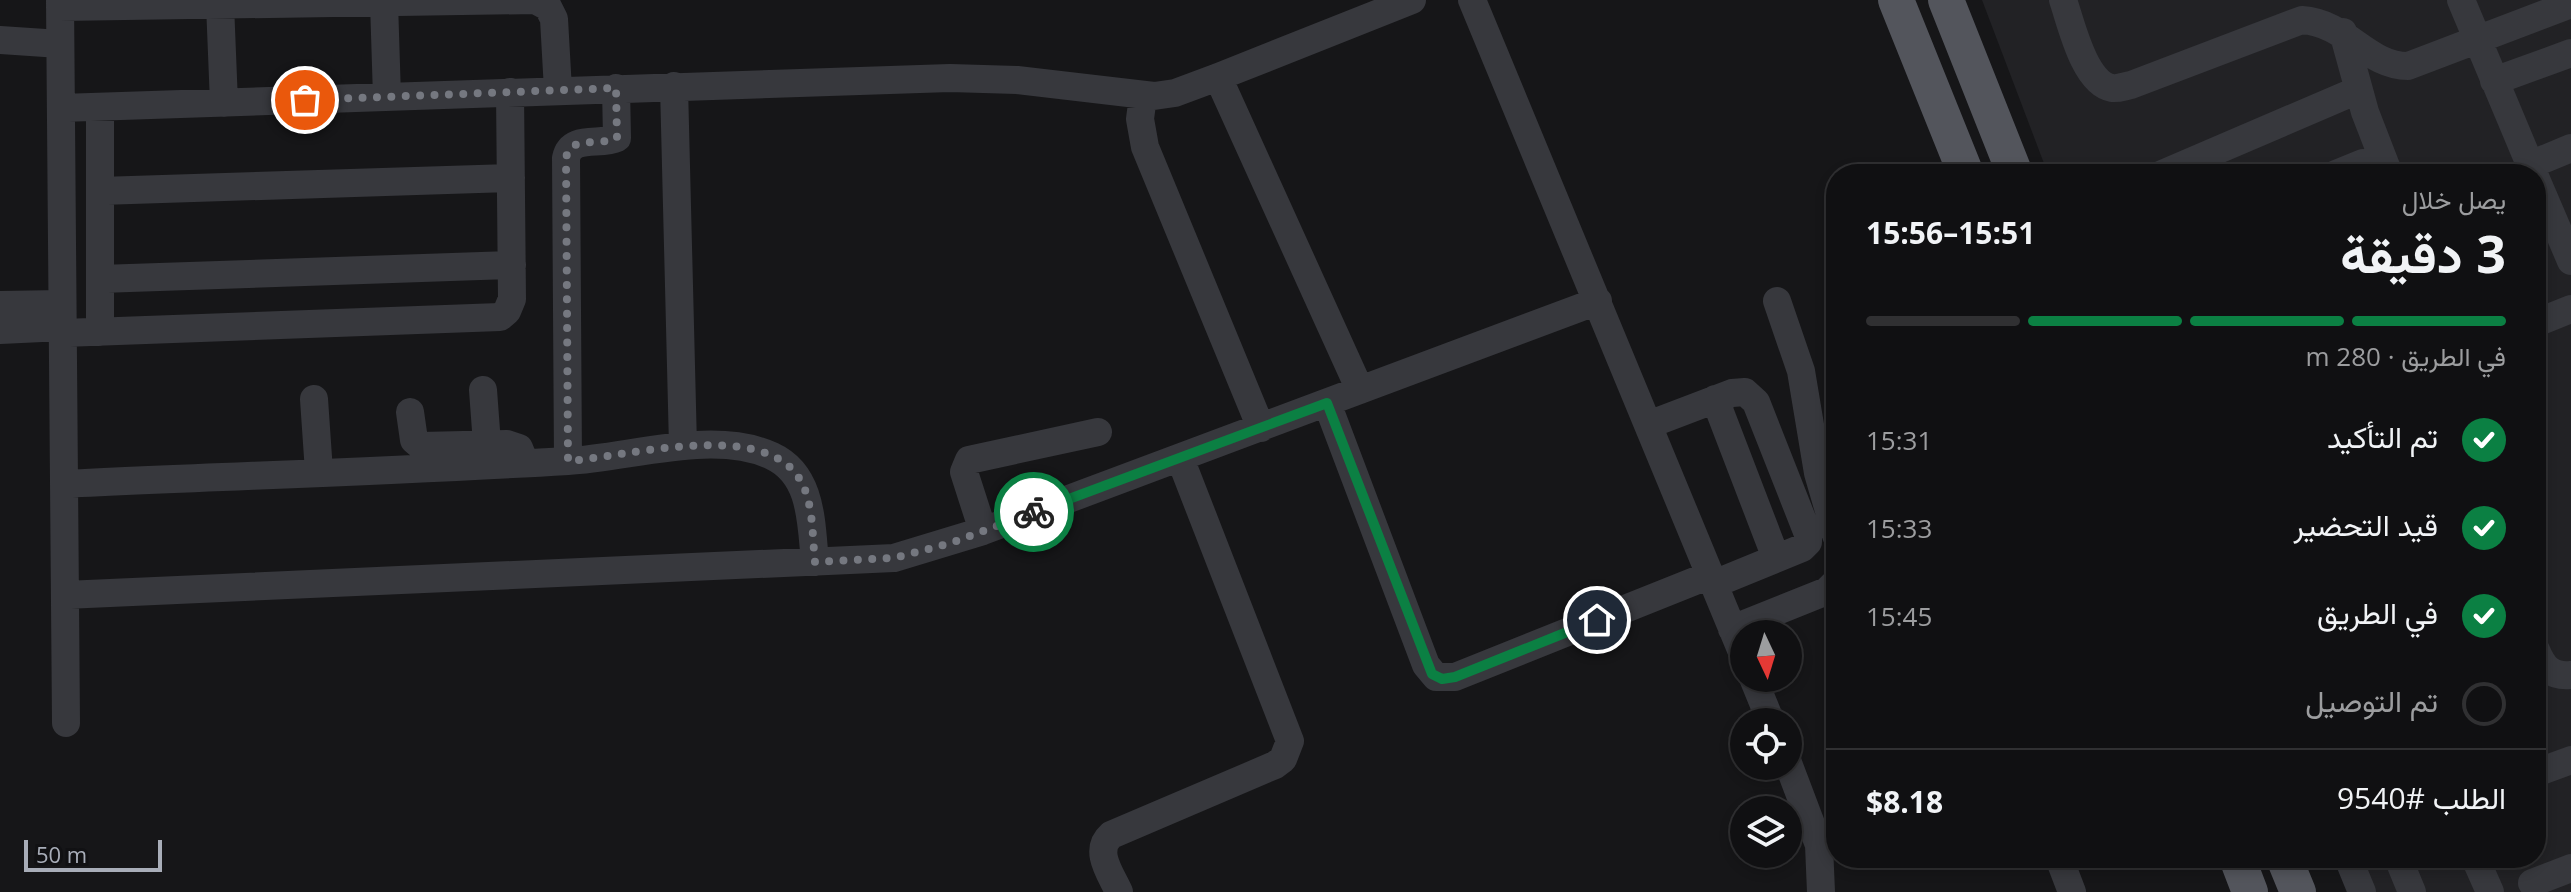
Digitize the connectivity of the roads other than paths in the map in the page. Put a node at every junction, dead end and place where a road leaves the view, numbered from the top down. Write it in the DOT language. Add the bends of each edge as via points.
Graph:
graph roads {
  1 [pos="1412,0"];
  2 [pos="1472,0"];
  3 [pos="1896,0"];
  4 [pos="1946,0"];
  5 [pos="2063,0"];
  6 [pos="2461,0"];
  7 [pos="384,2"];
  8 [pos="60,3"];
  9 [pos="220,4"];
  10 [pos="2571,4"];
  11 [pos="2533,9"];
  12 [pos="2343,32"];
  13 [pos="0,40"];
  14 [pos="2477,40"];
  15 [pos="60,44"];
  16 [pos="2571,53"];
  17 [pos="1218,77"];
  18 [pos="2494,81"];
  19 [pos="674,86"];
  20 [pos="616,88"];
  21 [pos="558,90"];
  22 [pos="2358,90"];
  23 [pos="510,92"];
  24 [pos="1143,96"];
  25 [pos="387,97"];
  26 [pos="224,103"];
  27 [pos="100,107"];
  28 [pos="61,108"];
  29 [pos="2571,148"];
  30 [pos="1962,164"];
  31 [pos="2011,164"];
  32 [pos="2199,164"];
  33 [pos="2385,164"];
  34 [pos="2528,164"];
  35 [pos="2546,173"];
  36 [pos="511,178"];
  37 [pos="100,191"];
  38 [pos="2546,205"];
  39 [pos="2571,261"];
  40 [pos="512,265"];
  41 [pos="100,279"];
  42 [pos="1598,301"];
  43 [pos="1777,301"];
  44 [pos="0,305"];
  45 [pos="2571,309"];
  46 [pos="2546,319"];
  47 [pos="63,321"];
  48 [pos="0,330"];
  49 [pos="100,332"];
  50 [pos="483,390"];
  51 [pos="1360,390"];
  52 [pos="314,399"];
  53 [pos="1715,399"];
  54 [pos="1327,403"];
  55 [pos="410,412"];
  56 [pos="1648,425"];
  57 [pos="1261,428"];
  58 [pos="1098,432"];
  59 [pos="487,444"];
  60 [pos="683,446"];
  61 [pos="1180,458"];
  62 [pos="568,461"];
  63 [pos="525,463"];
  64 [pos="319,472"];
  65 [pos="64,484"];
  66 [pos="1826,500"];
  67 [pos="983,531"];
  68 [pos="1776,558"];
  69 [pos="815,562"];
  70 [pos="1712,579"];
  71 [pos="1826,591"];
  72 [pos="65,595"];
  73 [pos="1754,620"];
  74 [pos="1730,624"];
  75 [pos="2546,666"];
  76 [pos="2571,675"];
  77 [pos="66,723"];
  78 [pos="2571,760"];
  79 [pos="2546,769"];
  80 [pos="1794,780"];
  81 [pos="2063,868"];
  82 [pos="2241,868"];
  83 [pos="2288,868"];
  84 [pos="2352,868"];
  85 [pos="2402,868"];
  86 [pos="2479,868"];
  87 [pos="2571,868"];
  88 [pos="2532,883"];
  89 [pos="1119,892"];
  90 [pos="1821,892"];
  91 [pos="2072,892"];
  92 [pos="2250,892"];
  93 [pos="2298,892"];
  94 [pos="2362,892"];
  95 [pos="2412,892"];
  96 [pos="2490,892"];
  1 -- 17 [label="lane"];
  2 -- 42 [label="lane"];
  3 -- 30 [label="main road"];
  4 -- 31 [label="main road"];
  5 -- 12 [label="lane" via="2089,72 2114,88 2284,24 2317,21"];
  6 -- 14 [label="lane"];
  7 -- 9 [label="lane"];
  7 -- 21 [label="lane" via="542,2 554,19"];
  7 -- 25 [label="lane"];
  8 -- 9 [label="lane"];
  8 -- 15 [label="lane"];
  9 -- 26 [label="lane"];
  10 -- 11 [label="lane"];
  11 -- 14 [label="lane"];
  12 -- 14 [label="lane" via="2380,60 2398,66"];
  12 -- 22 [label="lane"];
  13 -- 15 [label="lane"];
  14 -- 18 [label="lane"];
  15 -- 28 [label="lane"];
  16 -- 18 [label="lane"];
  17 -- 24 [label="lane" via="1175,93"];
  17 -- 51 [label="lane"];
  18 -- 34 [label="lane"];
  19 -- 20 [label="lane"];
  19 -- 24 [label="lane" via="969,78"];
  19 -- 60 [label="lane"];
  20 -- 21 [label="lane"];
  20 -- 62 [label="lane" via="617,138 575,144 566,158"];
  21 -- 23 [label="lane"];
  22 -- 32 [label="lane" via="2312,110 2313,126 2231,161 2220,149"];
  22 -- 33 [label="lane"];
  23 -- 25 [label="lane"];
  23 -- 36 [label="lane"];
  24 -- 57 [label="lane" via="1145,147"];
  25 -- 26 [label="lane"];
  26 -- 27 [label="lane"];
  27 -- 28 [label="lane"];
  27 -- 37 [label="lane"];
  28 -- 47 [label="lane"];
  29 -- 35 [label="lane"];
  36 -- 37 [label="lane"];
  36 -- 40 [label="lane"];
  37 -- 41 [label="lane"];
  38 -- 39 [label="lane"];
  40 -- 41 [label="lane"];
  40 -- 49 [label="lane" via="510,306 492,319"];
  41 -- 49 [label="lane"];
  42 -- 51 [label="lane"];
  42 -- 56 [label="lane"];
  43 -- 66 [label="lane" via="1801,371"];
  44 -- 47 [label="lane"];
  45 -- 46 [label="lane"];
  47 -- 48 [label="lane"];
  47 -- 49 [label="lane"];
  47 -- 65 [label="lane"];
  50 -- 59 [label="lane"];
  51 -- 54 [label="lane"];
  52 -- 64 [label="lane"];
  53 -- 56 [label="lane"];
  53 -- 68 [label="lane"];
  53 -- 68 [label="lane" via="1739,392 1753,397 1808,534 1806,546"];
  54 -- 57 [label="lane"];
  54 -- 70 [label="lane" via="1426,665 1436,677 1455,677"];
  55 -- 59 [label="lane" via="414,440 421,446"];
  56 -- 70 [label="lane"];
  57 -- 61 [label="lane"];
  58 -- 67 [label="lane" via="969,460 964,472"];
  59 -- 63 [label="lane" via="513,445"];
  60 -- 62 [label="lane"];
  60 -- 69 [label="lane" via="754,450 787,466 806,496"];
  61 -- 67 [label="lane"];
  61 -- 89 [label="lane" via="1290,741 1275,765 1111,835 1102,854"];
  62 -- 63 [label="lane"];
  63 -- 64 [label="lane"];
  64 -- 65 [label="lane"];
  65 -- 72 [label="lane"];
  67 -- 69 [label="lane" via="894,558"];
  68 -- 70 [label="lane"];
  69 -- 72 [label="lane"];
  70 -- 74 [label="lane"];
  71 -- 73 [label="lane"];
  72 -- 77 [label="lane"];
  75 -- 76 [label="lane" via="2560,676"];
  78 -- 79 [label="lane"];
  80 -- 90 [label="lane" via="1819,845"];
  81 -- 91 [label="lane"];
  82 -- 92 [label="main road"];
  83 -- 93 [label="main road"];
  84 -- 94 [label="lane"];
  85 -- 95 [label="lane"];
  86 -- 96 [label="lane"];
  87 -- 88 [label="lane"];
}
